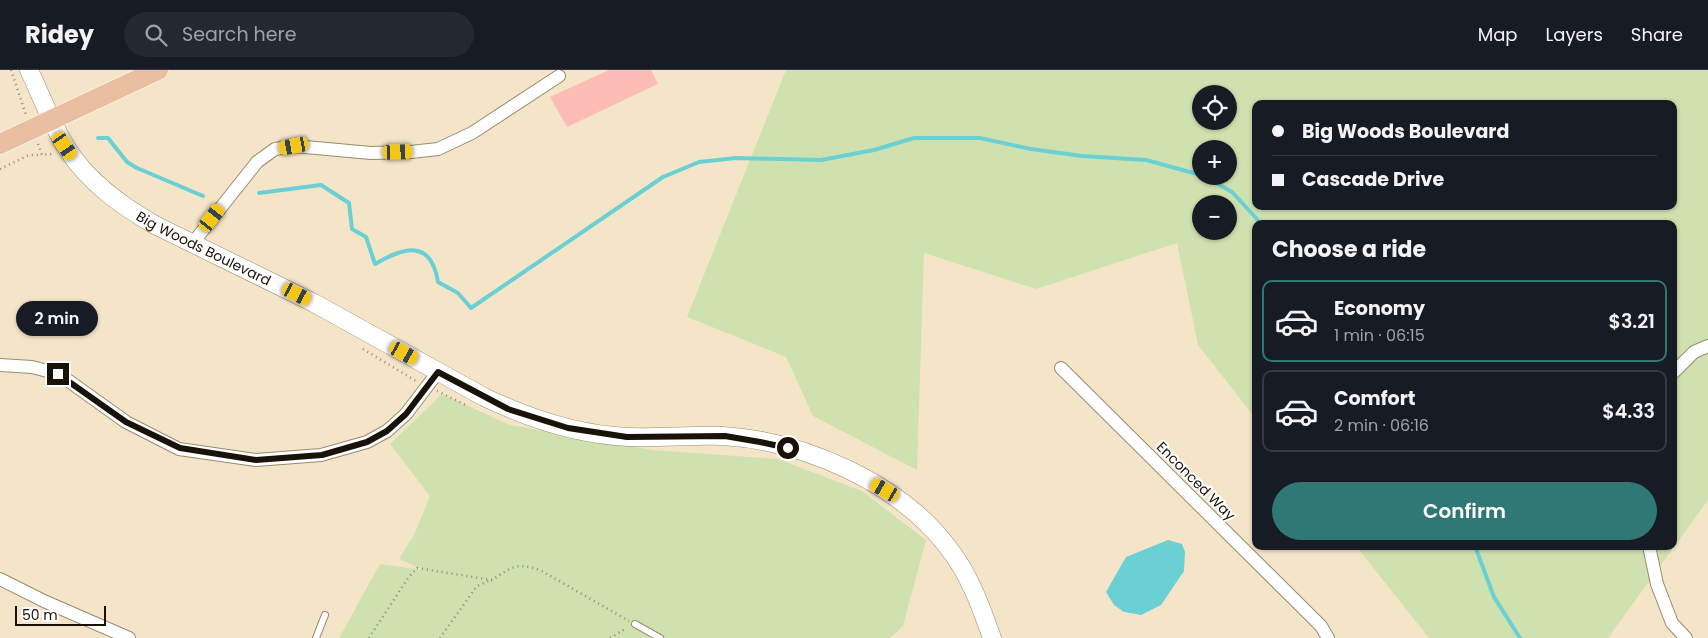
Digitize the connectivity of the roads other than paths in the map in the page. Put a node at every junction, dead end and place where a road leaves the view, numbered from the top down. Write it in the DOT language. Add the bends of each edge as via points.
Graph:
graph roads {
  1 [pos="29,70"];
  2 [pos="158,70"];
  3 [pos="559,76"];
  4 [pos="53,120"];
  5 [pos="0,144"];
  6 [pos="192,244"];
  7 [pos="1708,346"];
  8 [pos="0,365"];
  9 [pos="1061,368"];
  10 [pos="1677,369"];
  11 [pos="438,372"];
  12 [pos="1650,550"];
  13 [pos="0,579"];
  14 [pos="325,614"];
  15 [pos="635,624"];
  16 [pos="129,638"];
  17 [pos="316,638"];
  18 [pos="660,638"];
  19 [pos="992,638"];
  20 [pos="1328,638"];
  21 [pos="1686,638"];
  1 -- 4 [label="street, Big Woods Boulevard"];
  2 -- 4 [label="main road"];
  3 -- 6 [label="street" via="472,133 438,148 371,153 294,146 275,150 257,162"];
  4 -- 5 [label="main road"];
  4 -- 6 [label="street, Big Woods Boulevard" via="65,146 91,178 111,196"];
  6 -- 11 [label="street, Big Woods Boulevard" via="314,303"];
  7 -- 10 [label="street" via="1694,352"];
  8 -- 11 [label="street" via="32,367 58,374 126,422 180,448 256,460 322,455 367,442 387,431 406,414"];
  9 -- 20 [label="street, Enconced Way" via="1321,626"];
  11 -- 19 [label="street, Big Woods Boulevard" via="508,409 568,428 627,437 725,436 817,457 862,477 903,502 950,549 969,579"];
  12 -- 21 [label="street" via="1657,584 1672,623"];
  13 -- 16 [label="street"];
  14 -- 17 [label="lane"];
  15 -- 18 [label="lane"];
}
